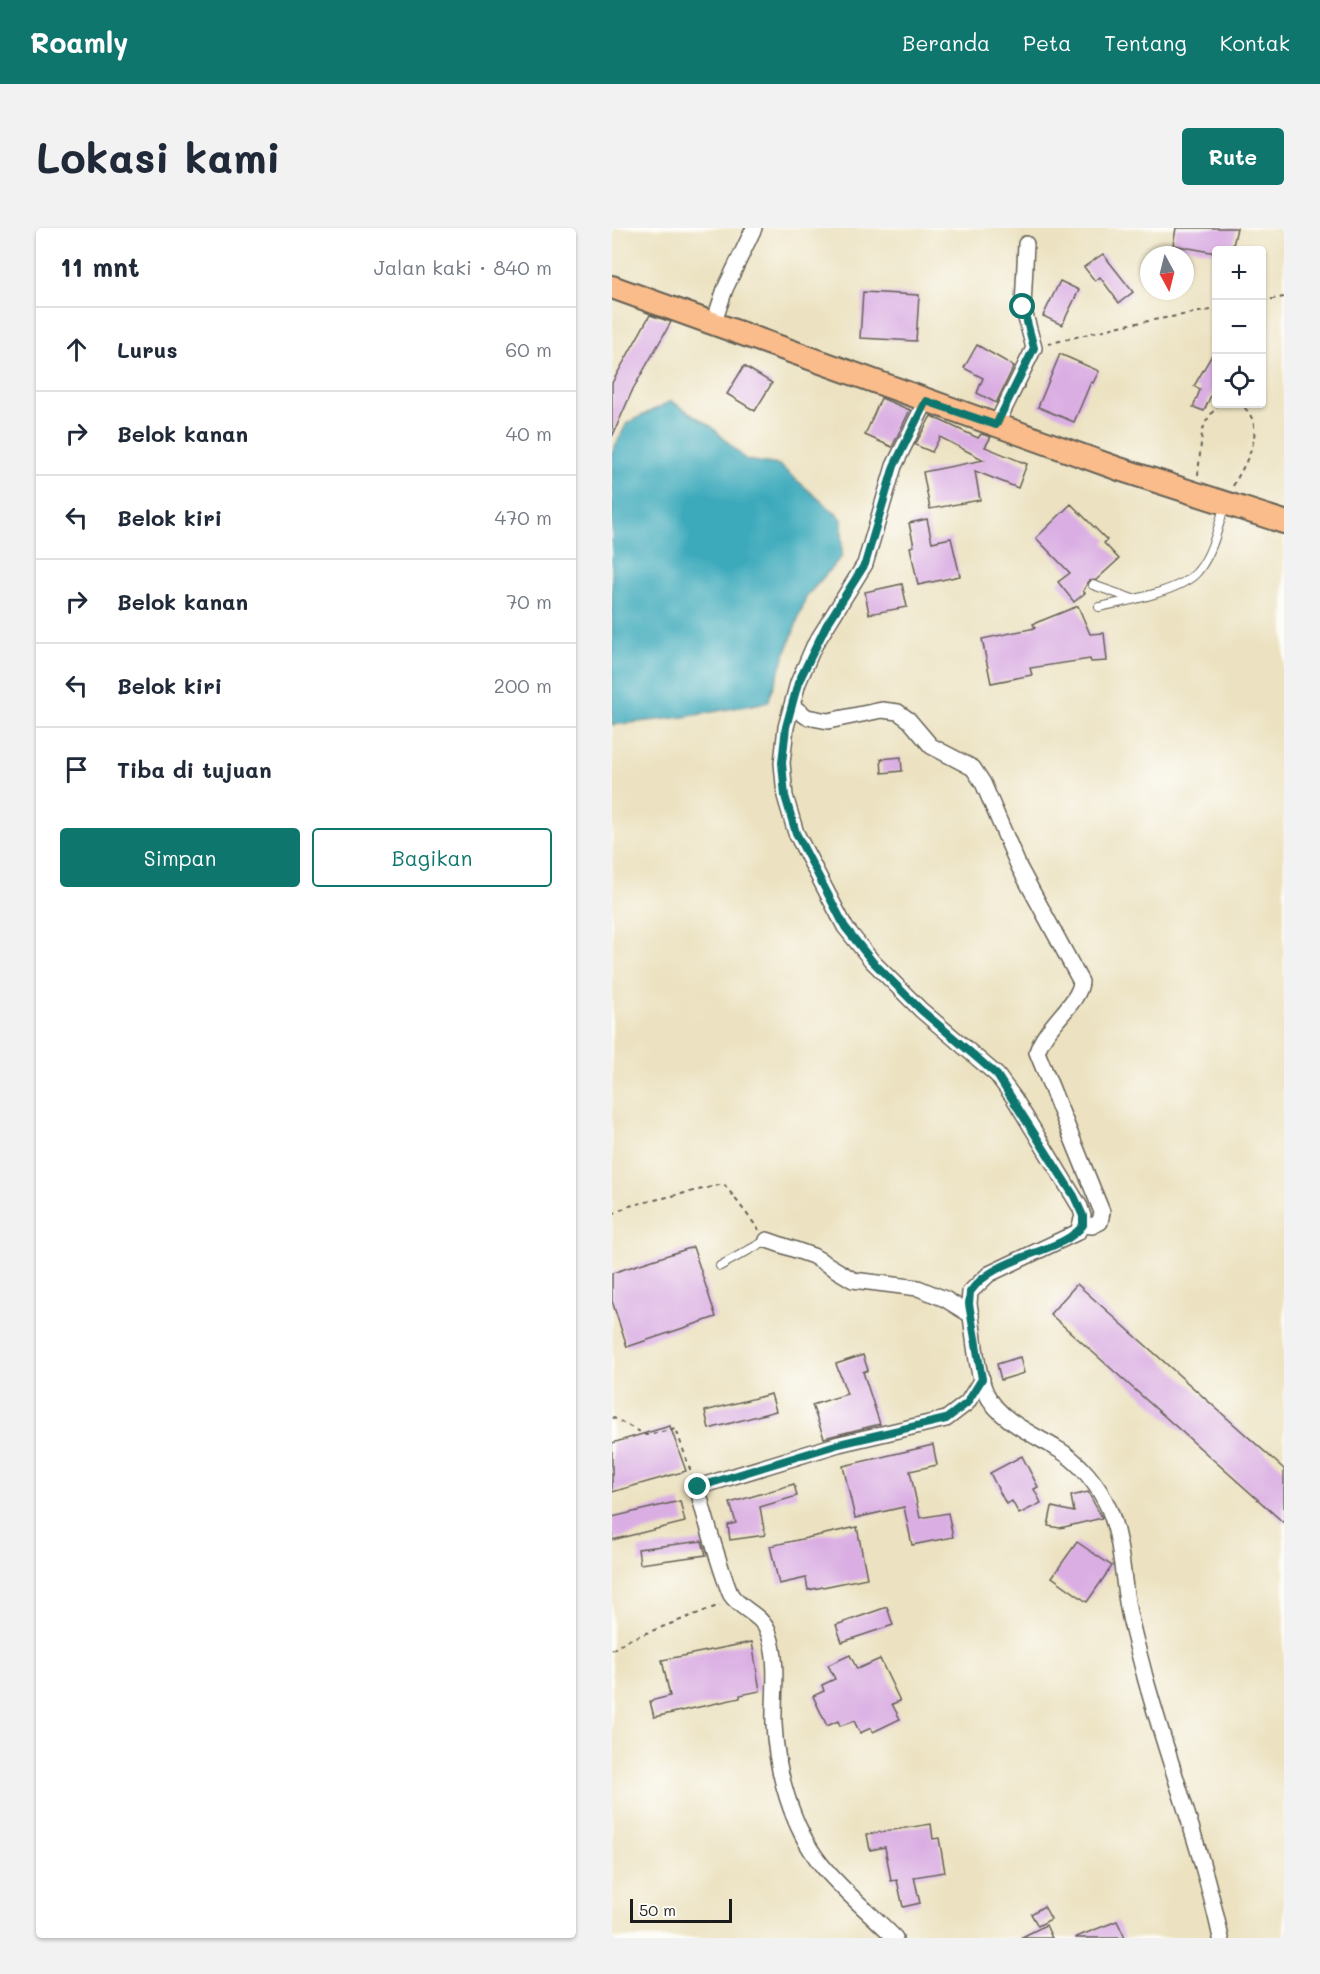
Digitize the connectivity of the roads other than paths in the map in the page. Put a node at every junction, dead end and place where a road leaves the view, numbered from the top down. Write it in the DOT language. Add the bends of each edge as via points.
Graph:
graph roads {
  1 [pos="754,228"];
  2 [pos="1026,244"];
  3 [pos="612,287"];
  4 [pos="713,325"];
  5 [pos="926,401"];
  6 [pos="996,425"];
  7 [pos="1225,502"];
  8 [pos="1284,522"];
  9 [pos="1093,585"];
  10 [pos="1133,599"];
  11 [pos="1099,607"];
  12 [pos="792,706"];
  13 [pos="1083,1225"];
  14 [pos="767,1240"];
  15 [pos="720,1266"];
  16 [pos="971,1315"];
  17 [pos="982,1379"];
  18 [pos="895,1938"];
  19 [pos="1221,1938"];
  1 -- 4 [label="street"];
  2 -- 6 [label="street" via="1023,307 1034,348"];
  3 -- 4 [label="main road"];
  4 -- 5 [label="main road"];
  5 -- 6 [label="main road"];
  5 -- 12 [label="street" via="894,466 865,564 814,646"];
  6 -- 7 [label="main road"];
  7 -- 8 [label="main road"];
  7 -- 10 [label="lane" via="1212,544 1196,574 1154,594"];
  9 -- 10 [label="lane"];
  10 -- 11 [label="lane"];
  12 -- 13 [label="street" via="782,763 787,806 796,833 837,913 859,945 907,996 997,1075 1074,1196"];
  12 -- 13 [label="street" via="807,717 828,721 882,710 898,712 931,746 968,765 980,777 1015,859 1080,977 1080,991 1053,1022 1037,1052 1102,1212 1100,1222"];
  13 -- 16 [label="street" via="1068,1238 977,1282 970,1292"];
  14 -- 15 [label="lane"];
  14 -- 16 [label="street" via="813,1256 853,1280 918,1288"];
  16 -- 17 [label="street"];
  17 -- 18 [label="street" via="967,1403 946,1419 839,1444 702,1484 697,1489 729,1590 768,1632 774,1666 778,1757 794,1814 815,1856 830,1875"];
  17 -- 19 [label="street" via="990,1398 1006,1417 1079,1466 1096,1485 1109,1509 1145,1677 1182,1793"];
}
